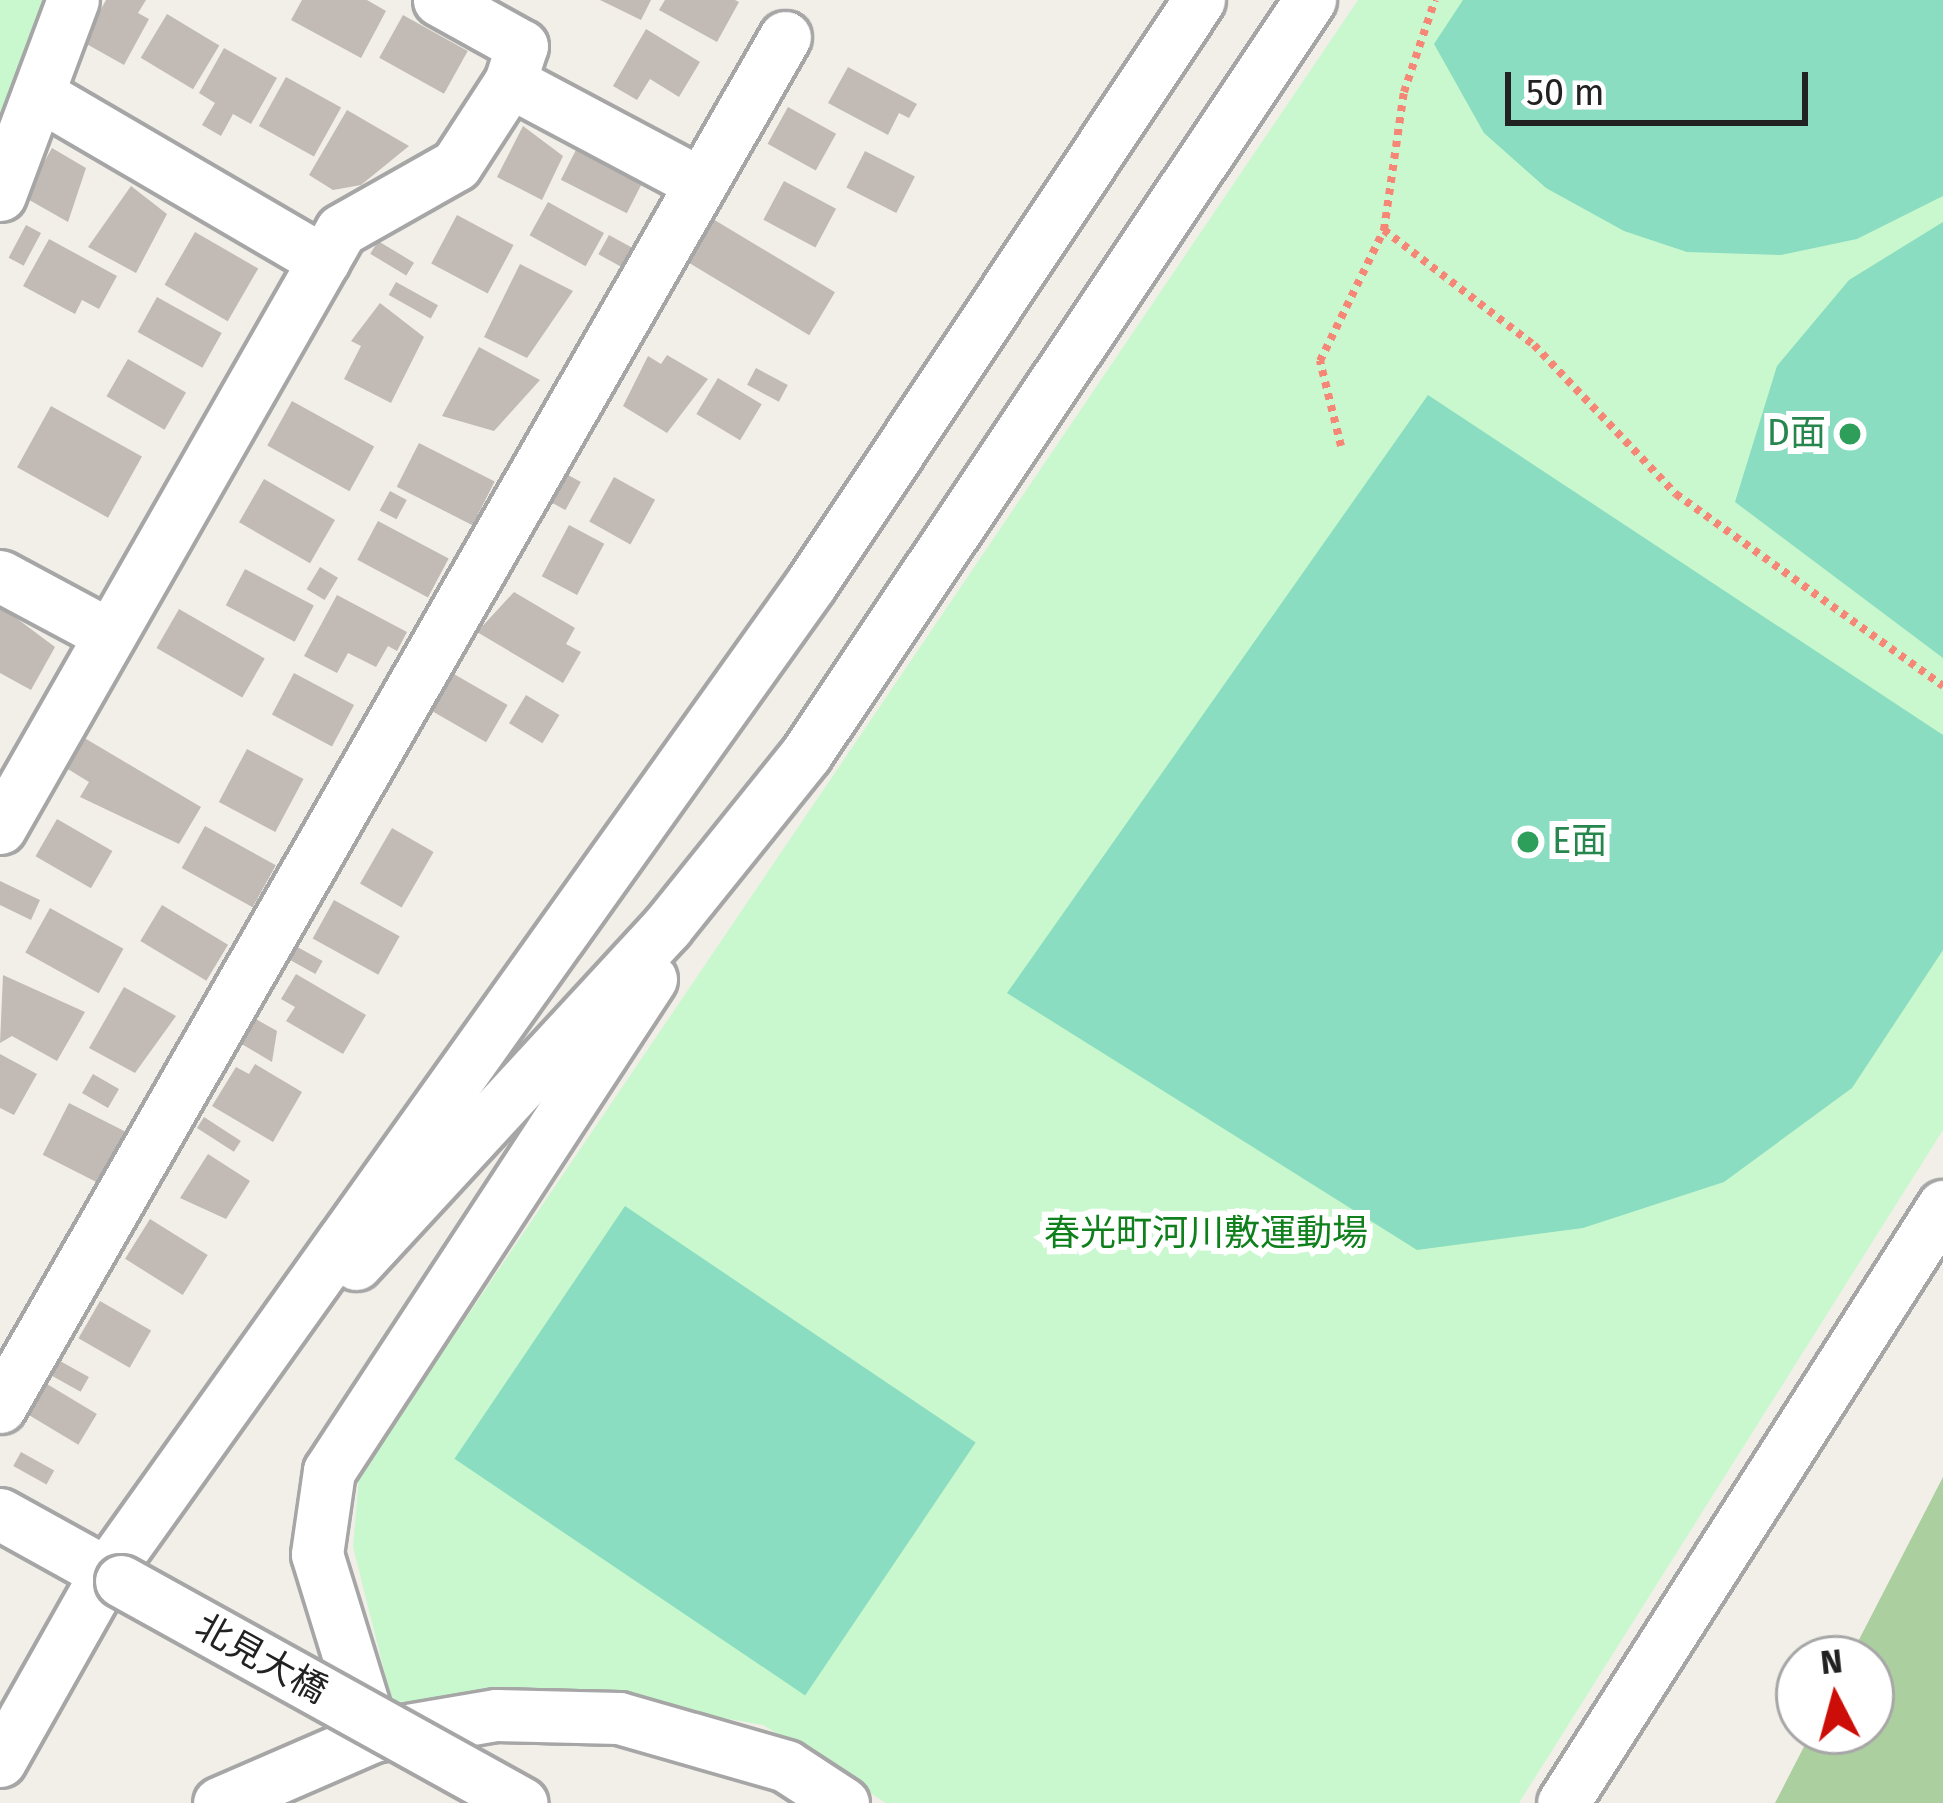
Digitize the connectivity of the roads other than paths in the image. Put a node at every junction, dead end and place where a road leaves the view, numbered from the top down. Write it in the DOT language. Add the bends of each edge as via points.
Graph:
graph roads {
  1 [pos="73,0"];
  2 [pos="439,0"];
  3 [pos="1199,0"];
  4 [pos="1310,0"];
  5 [pos="784,37"];
  6 [pos="510,82"];
  7 [pos="38,94"];
  8 [pos="698,182"];
  9 [pos="0,195"];
  10 [pos="324,261"];
  11 [pos="0,576"];
  12 [pos="108,634"];
  13 [pos="0,828"];
  14 [pos="667,927"];
  15 [pos="1943,1206"];
  16 [pos="280,1334"];
  17 [pos="0,1406"];
  18 [pos="0,1514"];
  19 [pos="106,1573"];
  20 [pos="373,1736"];
  21 [pos="0,1761"];
  22 [pos="220,1803"];
  23 [pos="522,1803"];
  24 [pos="843,1803"];
  25 [pos="1563,1803"];
  1 -- 7 [label="street"];
  2 -- 6 [label="street" via="522,46"];
  3 -- 16 [label="street" via="811,584"];
  4 -- 14 [label="street" via="806,754"];
  5 -- 8 [label="street"];
  6 -- 8 [label="street"];
  6 -- 10 [label="street" via="456,165 341,230"];
  7 -- 9 [label="street"];
  7 -- 10 [label="street"];
  8 -- 17 [label="street"];
  10 -- 12 [label="street"];
  11 -- 12 [label="street"];
  12 -- 13 [label="street"];
  14 -- 16 [label="street" via="407,1217"];
  14 -- 20 [label="street" via="647,991 328,1471 317,1554"];
  15 -- 25 [label="street"];
  16 -- 19 [label="street"];
  18 -- 19 [label="street, 北見大橋"];
  19 -- 21 [label="street"];
  19 -- 23 [label="street, 北見大橋, bridge"];
  20 -- 22 [label="street"];
  20 -- 24 [label="street" via="496,1715 619,1718 786,1766"];
}
